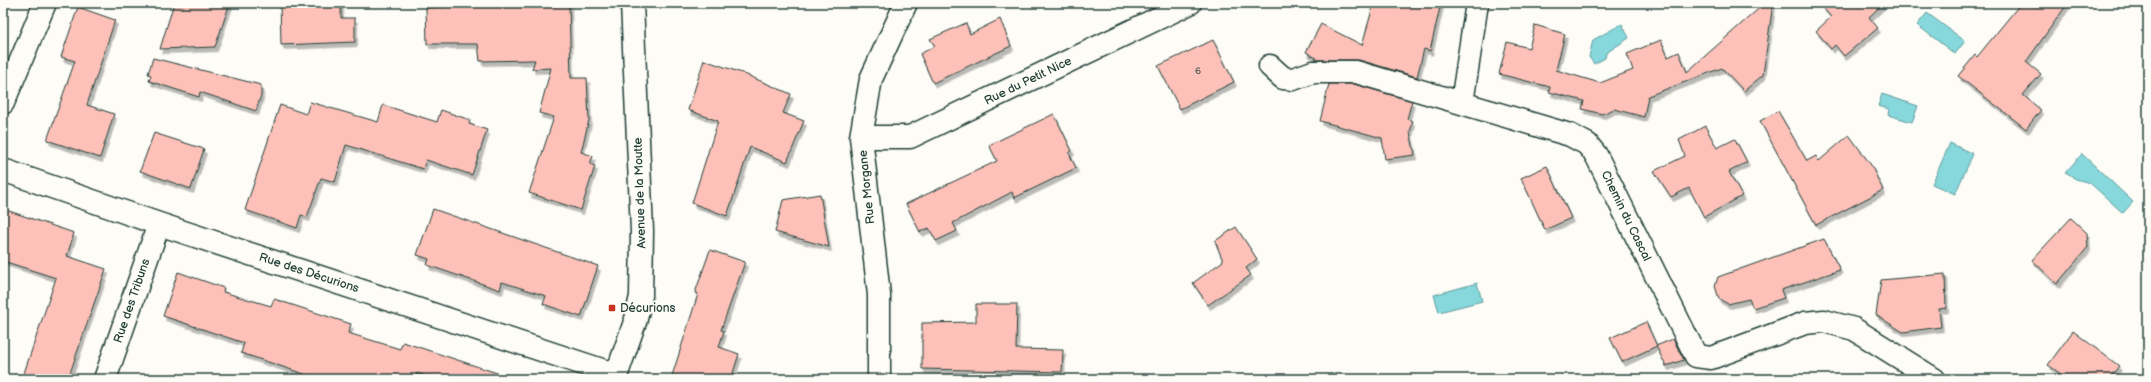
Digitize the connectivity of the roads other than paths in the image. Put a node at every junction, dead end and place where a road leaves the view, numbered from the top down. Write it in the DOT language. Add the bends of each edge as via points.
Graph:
graph roads {
  1 [pos="45,3"];
  2 [pos="632,3"];
  3 [pos="906,3"];
  4 [pos="1190,3"];
  5 [pos="1477,3"];
  6 [pos="1270,66"];
  7 [pos="3,103"];
  8 [pos="1462,103"];
  9 [pos="861,137"];
  10 [pos="3,170"];
  11 [pos="159,224"];
  12 [pos="616,377"];
  13 [pos="105,379"];
  14 [pos="879,379"];
  15 [pos="1934,379"];
  1 -- 7 [label="street"];
  2 -- 12 [label="street, Avenue de la Moutte" via="642,262 636,319"];
  3 -- 9 [label="street, Rue Morgane" via="871,79"];
  4 -- 9 [label="street, Rue du Petit Nice" via="910,137"];
  5 -- 8 [label="street"];
  6 -- 8 [label="street, Chemin du Cascal" via="1283,78 1294,79 1313,72 1356,72"];
  8 -- 15 [label="street, Chemin du Cascal" via="1570,135 1587,144 1596,155 1696,356 1711,358 1805,323 1824,321 1854,328"];
  9 -- 14 [label="street, Rue Morgane" via="879,295"];
  10 -- 11 [label="street, Rue des Décurions"];
  11 -- 12 [label="street, Rue des Décurions"];
  11 -- 13 [label="street, Rue des Tribuns"];
}
